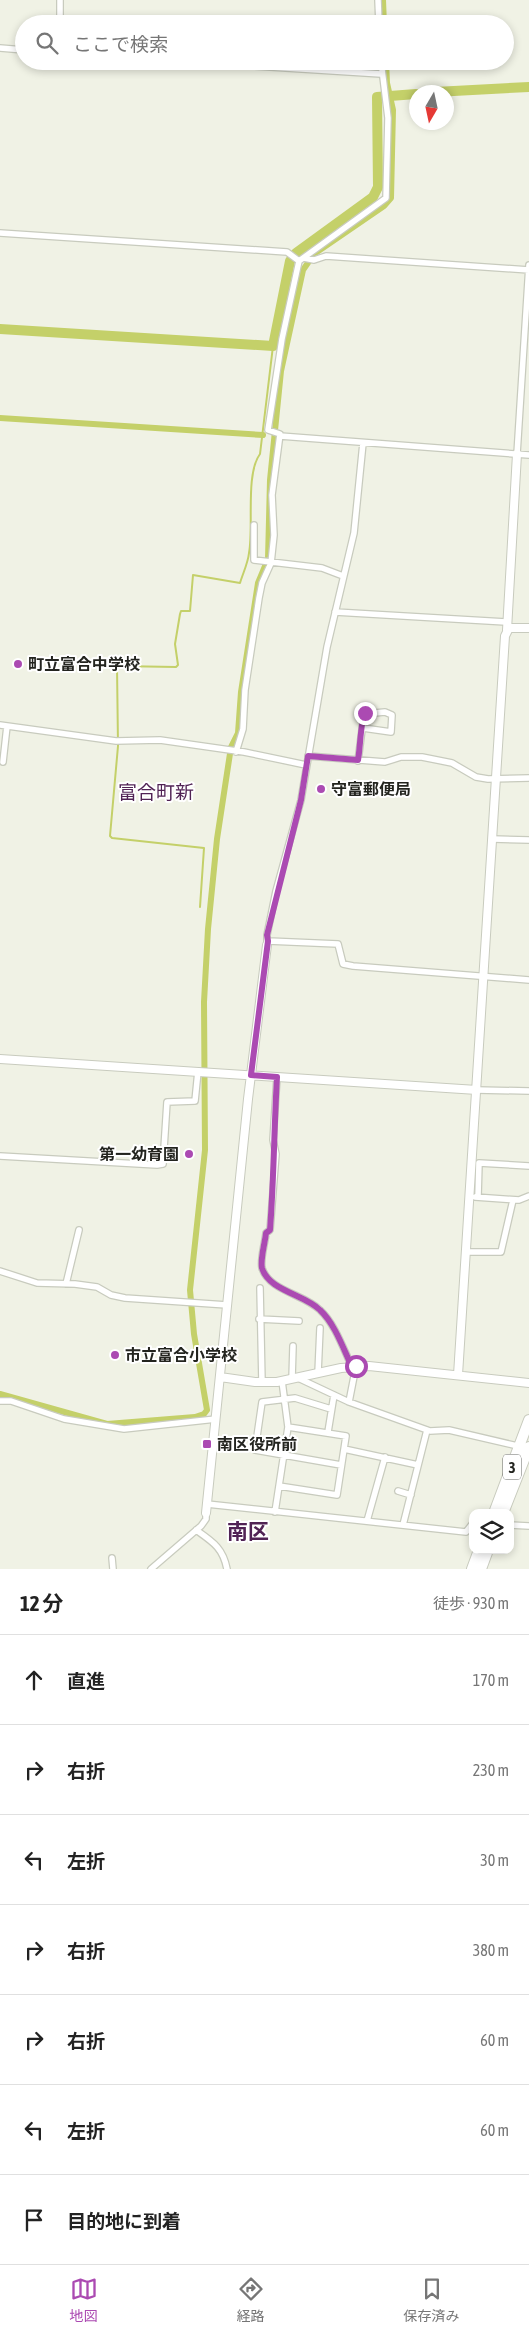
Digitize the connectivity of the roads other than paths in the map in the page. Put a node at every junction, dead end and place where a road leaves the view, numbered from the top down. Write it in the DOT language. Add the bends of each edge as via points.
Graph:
graph roads {
  1 [pos="60,0"];
  2 [pos="378,0"];
  3 [pos="60,15"];
  4 [pos="379,15"];
  5 [pos="0,48"];
  6 [pos="15,49"];
  7 [pos="318,70"];
  8 [pos="381,70"];
  9 [pos="381,74"];
  10 [pos="0,233"];
  11 [pos="301,259"];
  12 [pos="529,265"];
  13 [pos="529,270"];
  14 [pos="276,433"];
  15 [pos="363,443"];
  16 [pos="517,454"];
  17 [pos="529,455"];
  18 [pos="254,525"];
  19 [pos="268,563"];
  20 [pos="344,576"];
  21 [pos="334,612"];
  22 [pos="507,626"];
  23 [pos="529,628"];
  24 [pos="0,725"];
  25 [pos="7,726"];
  26 [pos="363,728"];
  27 [pos="232,751"];
  28 [pos="308,756"];
  29 [pos="358,760"];
  30 [pos="3,762"];
  31 [pos="306,765"];
  32 [pos="529,778"];
  33 [pos="497,780"];
  34 [pos="529,840"];
  35 [pos="493,844"];
  36 [pos="268,943"];
  37 [pos="485,977"];
  38 [pos="529,980"];
  39 [pos="0,1059"];
  40 [pos="199,1072"];
  41 [pos="251,1075"];
  42 [pos="277,1077"];
  43 [pos="477,1090"];
  44 [pos="529,1091"];
  45 [pos="0,1156"];
  46 [pos="529,1166"];
  47 [pos="529,1196"];
  48 [pos="474,1197"];
  49 [pos="513,1200"];
  50 [pos="79,1230"];
  51 [pos="467,1252"];
  52 [pos="0,1271"];
  53 [pos="66,1284"];
  54 [pos="260,1288"];
  55 [pos="227,1305"];
  56 [pos="259,1319"];
  57 [pos="299,1321"];
  58 [pos="320,1328"];
  59 [pos="293,1346"];
  60 [pos="354,1367"];
  61 [pos="318,1373"];
  62 [pos="458,1375"];
  63 [pos="220,1377"];
  64 [pos="295,1379"];
  65 [pos="282,1381"];
  66 [pos="262,1383"];
  67 [pos="529,1383"];
  68 [pos="334,1395"];
  69 [pos="285,1400"];
  70 [pos="0,1401"];
  71 [pos="350,1402"];
  72 [pos="331,1409"];
  73 [pos="216,1419"];
  74 [pos="529,1420"];
  75 [pos="288,1427"];
  76 [pos="427,1430"];
  77 [pos="328,1432"];
  78 [pos="526,1447"];
  79 [pos="344,1449"];
  80 [pos="284,1457"];
  81 [pos="385,1457"];
  82 [pos="418,1465"];
  83 [pos="341,1466"];
  84 [pos="279,1486"];
  85 [pos="398,1491"];
  86 [pos="411,1494"];
  87 [pos="206,1508"];
  88 [pos="496,1509"];
  89 [pos="504,1509"];
  90 [pos="275,1512"];
  91 [pos="367,1522"];
  92 [pos="403,1525"];
  93 [pos="514,1525"];
  94 [pos="529,1526"];
  95 [pos="469,1528"];
  96 [pos="196,1530"];
  97 [pos="478,1554"];
  98 [pos="487,1554"];
  99 [pos="112,1558"];
  100 [pos="113,1569"];
  101 [pos="152,1569"];
  102 [pos="227,1569"];
  103 [pos="472,1569"];
  104 [pos="481,1569"];
  1 -- 3 [label="street"];
  2 -- 4 [label="street"];
  5 -- 6 [label="street"];
  7 -- 9 [label="street"];
  8 -- 9 [label="street"];
  9 -- 11 [label="street" via="387,104 386,198"];
  10 -- 11 [label="street" via="290,253"];
  11 -- 13 [label="street" via="314,260 326,256"];
  11 -- 14 [label="street" via="282,339 268,430"];
  12 -- 13 [label="street"];
  13 -- 16 [label="street"];
  14 -- 15 [label="street"];
  14 -- 19 [label="street" via="272,495 274,535"];
  15 -- 16 [label="street"];
  15 -- 20 [label="street" via="354,533"];
  16 -- 17 [label="street"];
  16 -- 22 [label="street"];
  18 -- 19 [label="street" via="254,560"];
  19 -- 20 [label="street" via="322,568"];
  19 -- 27 [label="street" via="259,598 245,690 243,729"];
  20 -- 21 [label="street"];
  21 -- 22 [label="street"];
  21 -- 28 [label="street"];
  22 -- 23 [label="street"];
  22 -- 33 [label="street"];
  24 -- 25 [label="street"];
  25 -- 27 [label="street" via="116,741 160,740"];
  25 -- 30 [label="street"];
  26 -- 26 [label="street" via="364,714 384,712 392,715 391,732"];
  26 -- 29 [label="street"];
  27 -- 31 [label="street"];
  28 -- 29 [label="street"];
  28 -- 31 [label="street"];
  29 -- 33 [label="street" via="385,762 409,756 437,759 452,763 476,777"];
  31 -- 36 [label="street" via="301,800 268,926"];
  32 -- 33 [label="street"];
  33 -- 35 [label="street"];
  34 -- 35 [label="street"];
  35 -- 37 [label="street"];
  36 -- 37 [label="street" via="338,944 343,964"];
  36 -- 41 [label="street"];
  37 -- 38 [label="street"];
  37 -- 43 [label="street"];
  39 -- 40 [label="street"];
  40 -- 41 [label="street"];
  40 -- 45 [label="street" via="196,1100 167,1102 163,1164"];
  41 -- 42 [label="street"];
  41 -- 55 [label="street"];
  42 -- 43 [label="street"];
  42 -- 60 [label="street" via="273,1140 276,1154 270,1230 266,1233 262,1267 271,1283 320,1310"];
  43 -- 44 [label="street"];
  43 -- 48 [label="street"];
  46 -- 48 [label="street" via="479,1163"];
  47 -- 49 [label="street"];
  48 -- 49 [label="street"];
  48 -- 51 [label="street"];
  49 -- 51 [label="street" via="501,1252"];
  50 -- 53 [label="street"];
  51 -- 62 [label="street"];
  52 -- 53 [label="street" via="36,1284"];
  53 -- 55 [label="street" via="97,1287 111,1295 126,1298"];
  54 -- 56 [label="street"];
  55 -- 63 [label="street"];
  56 -- 57 [label="street"];
  56 -- 66 [label="street"];
  58 -- 61 [label="street"];
  59 -- 64 [label="street"];
  60 -- 61 [label="street"];
  60 -- 62 [label="street"];
  60 -- 71 [label="street"];
  61 -- 64 [label="street"];
  62 -- 67 [label="street"];
  63 -- 66 [label="street"];
  63 -- 73 [label="street"];
  64 -- 65 [label="street"];
  64 -- 68 [label="street"];
  65 -- 66 [label="street"];
  65 -- 69 [label="street"];
  68 -- 71 [label="street"];
  68 -- 72 [label="street"];
  69 -- 72 [label="street" via="295,1398"];
  69 -- 75 [label="street"];
  69 -- 80 [label="street" via="262,1402 255,1450"];
  70 -- 73 [label="street" via="11,1401 64,1419 124,1429"];
  71 -- 76 [label="street"];
  72 -- 77 [label="street"];
  73 -- 87 [label="street"];
  74 -- 78 [label="highway, 3"];
  75 -- 77 [label="street"];
  75 -- 80 [label="street"];
  76 -- 78 [label="street" via="449,1430"];
  76 -- 82 [label="street"];
  77 -- 79 [label="street" via="346,1436"];
  78 -- 88 [label="highway, 3"];
  78 -- 89 [label="highway, 3"];
  79 -- 81 [label="street"];
  79 -- 83 [label="street"];
  80 -- 83 [label="street"];
  80 -- 84 [label="street"];
  81 -- 82 [label="street"];
  81 -- 91 [label="street"];
  82 -- 86 [label="street"];
  83 -- 84 [label="street" via="337,1494"];
  84 -- 90 [label="street"];
  85 -- 86 [label="street"];
  86 -- 92 [label="street"];
  87 -- 90 [label="street"];
  87 -- 96 [label="street" via="206,1519"];
  90 -- 91 [label="street"];
  91 -- 92 [label="street"];
  92 -- 95 [label="street" via="466,1532"];
  93 -- 94 [label="street"];
  96 -- 101 [label="street"];
  96 -- 102 [label="street" via="219,1546"];
  97 -- 103 [label="highway"];
  98 -- 104 [label="highway"];
  99 -- 100 [label="street"];
}
